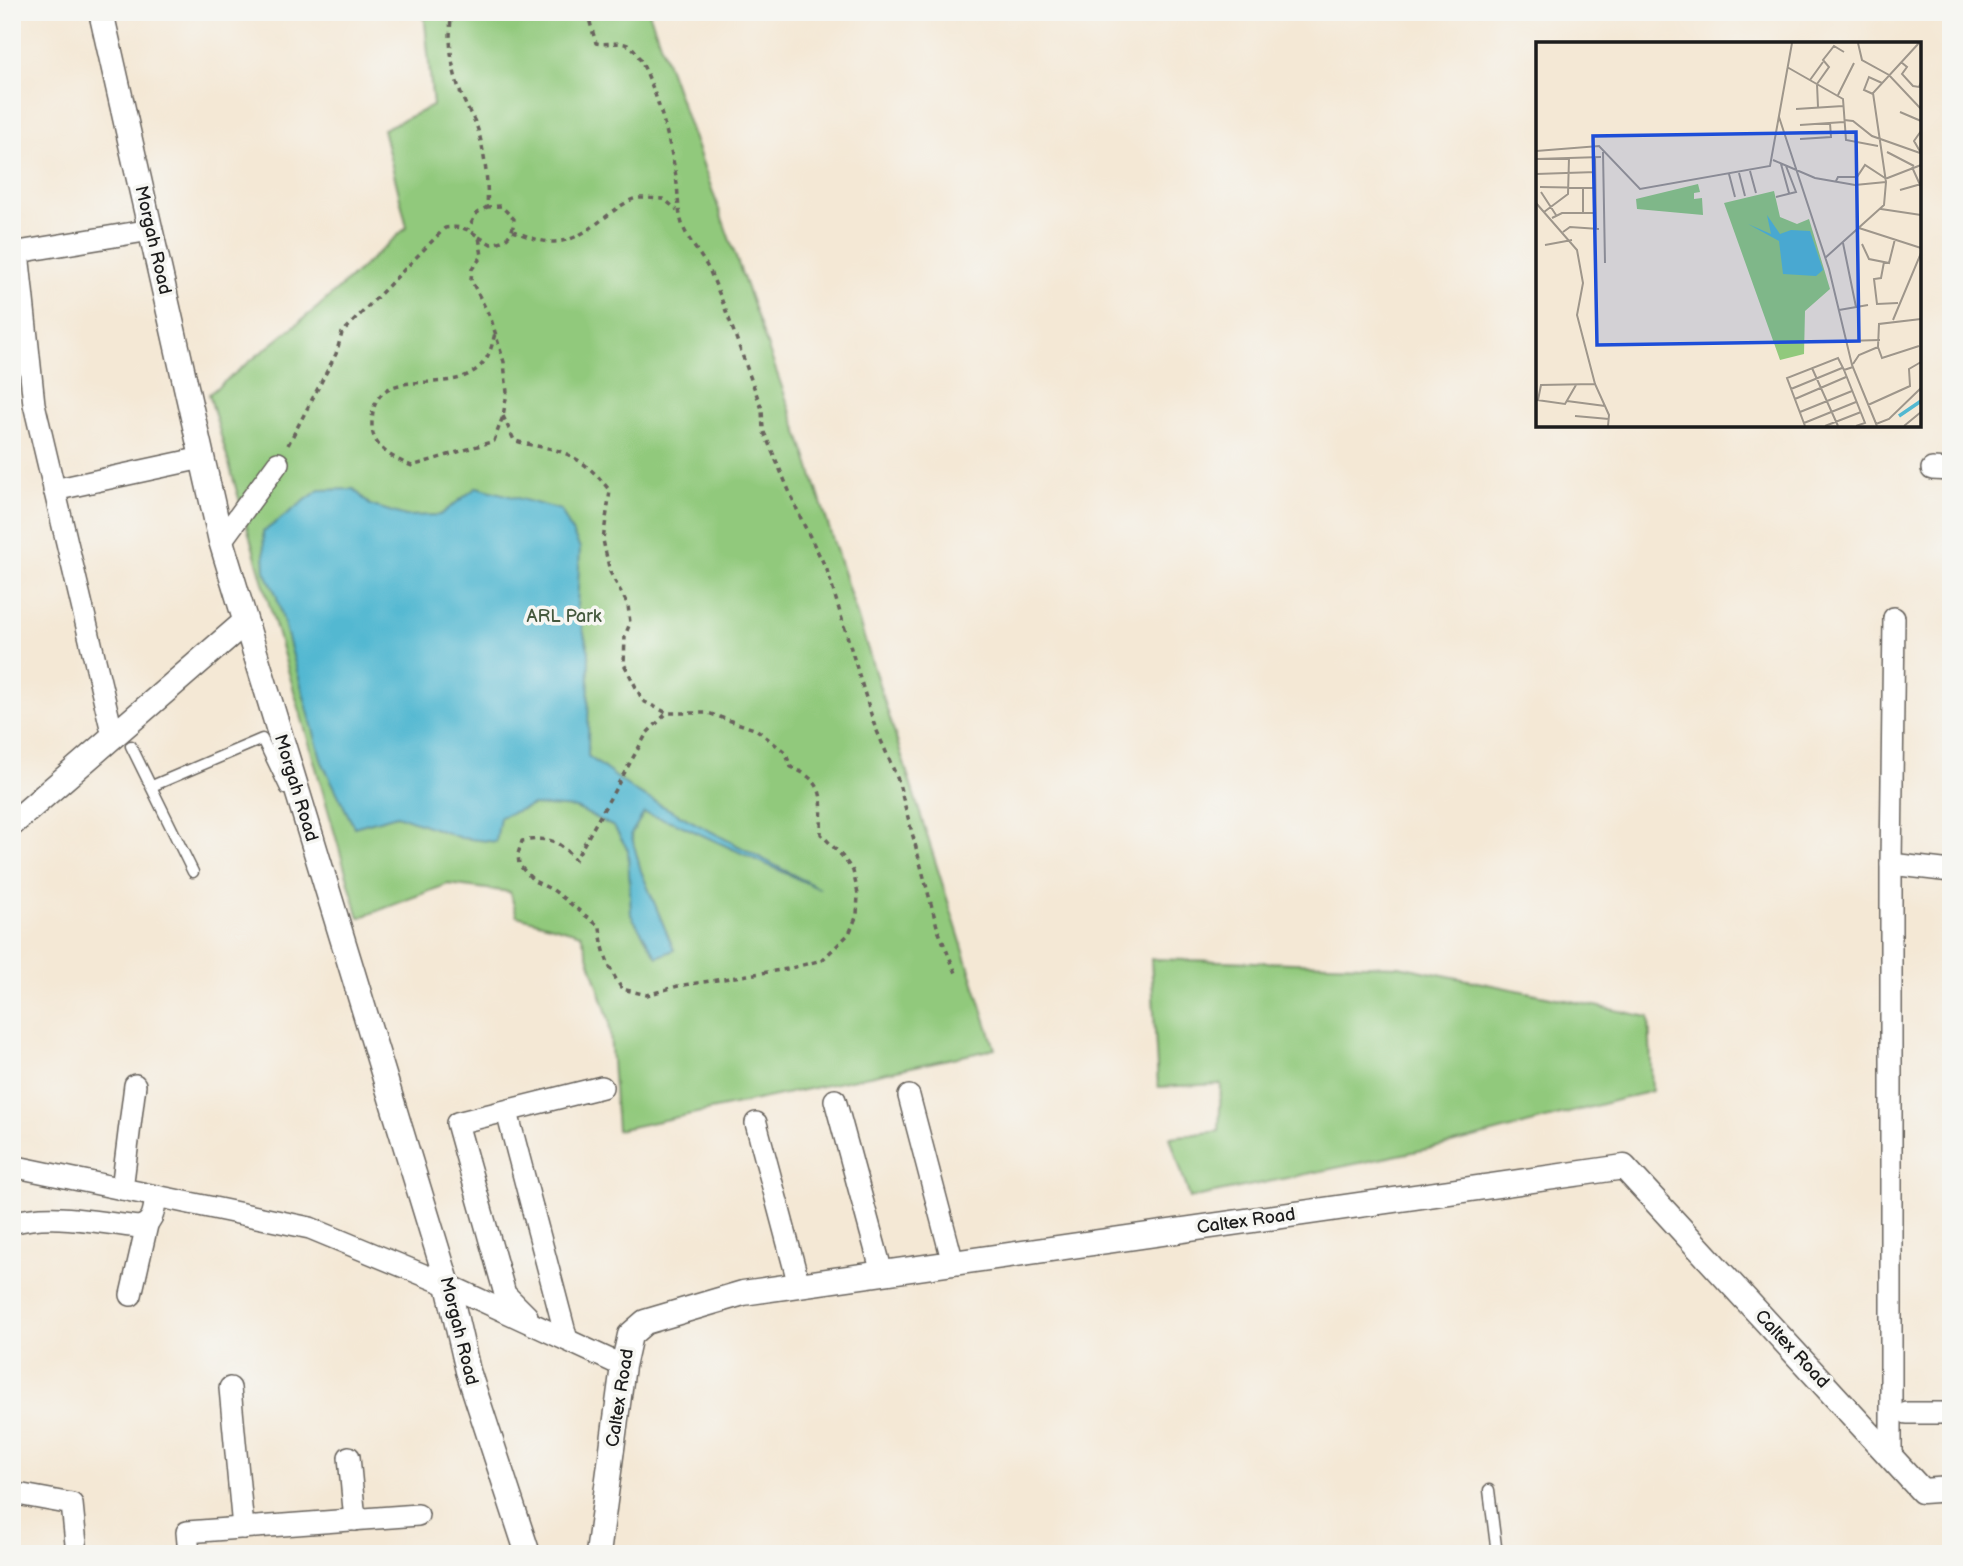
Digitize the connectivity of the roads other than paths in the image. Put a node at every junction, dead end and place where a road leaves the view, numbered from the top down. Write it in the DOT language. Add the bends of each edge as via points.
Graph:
graph roads {
  1 [pos="102,12"];
  2 [pos="151,230"];
  3 [pos="15,253"];
  4 [pos="202,458"];
  5 [pos="278,463"];
  6 [pos="54,490"];
  7 [pos="221,541"];
  8 [pos="1894,618"];
  9 [pos="245,622"];
  10 [pos="122,741"];
  11 [pos="152,786"];
  12 [pos="12,824"];
  13 [pos="313,845"];
  14 [pos="1891,864"];
  15 [pos="1951,871"];
  16 [pos="193,872"];
  17 [pos="135,1085"];
  18 [pos="602,1087"];
  19 [pos="909,1096"];
  20 [pos="835,1100"];
  21 [pos="507,1112"];
  22 [pos="756,1123"];
  23 [pos="12,1166"];
  24 [pos="122,1189"];
  25 [pos="156,1196"];
  26 [pos="12,1223"];
  27 [pos="147,1225"];
  28 [pos="953,1263"];
  29 [pos="882,1273"];
  30 [pos="449,1285"];
  31 [pos="799,1285"];
  32 [pos="131,1295"];
  33 [pos="538,1326"];
  34 [pos="567,1340"];
  35 [pos="623,1366"];
  36 [pos="230,1388"];
  37 [pos="1951,1401"];
  38 [pos="1907,1413"];
  39 [pos="1951,1413"];
  40 [pos="349,1457"];
  41 [pos="1891,1457"];
  42 [pos="1951,1489"];
  43 [pos="1489,1490"];
  44 [pos="12,1493"];
  45 [pos="418,1515"];
  46 [pos="355,1520"];
  47 [pos="243,1528"];
  48 [pos="77,1554"];
  49 [pos="189,1554"];
  50 [pos="528,1554"];
  51 [pos="598,1554"];
  52 [pos="1497,1554"];
  1 -- 2 [label="street, Morgah Road"];
  2 -- 3 [label="street"];
  2 -- 4 [label="street, Morgah Road"];
  3 -- 6 [label="street" via="34,404"];
  4 -- 6 [label="street"];
  4 -- 7 [label="street, Morgah Road"];
  5 -- 7 [label="street"];
  6 -- 10 [label="street"];
  7 -- 9 [label="street, Morgah Road"];
  8 -- 14 [label="street"];
  9 -- 10 [label="street"];
  9 -- 13 [label="street, Morgah Road"];
  10 -- 11 [label="lane"];
  10 -- 12 [label="street"];
  11 -- 13 [label="lane" via="262,739"];
  11 -- 16 [label="lane"];
  13 -- 30 [label="street, Morgah Road"];
  14 -- 15 [label="street"];
  14 -- 41 [label="street"];
  17 -- 24 [label="street"];
  18 -- 21 [label="street"];
  19 -- 28 [label="street"];
  20 -- 29 [label="street"];
  21 -- 33 [label="street" via="457,1123 505,1294"];
  21 -- 34 [label="street"];
  22 -- 31 [label="street"];
  23 -- 24 [label="street"];
  24 -- 25 [label="street"];
  25 -- 27 [label="street"];
  25 -- 30 [label="street" via="310,1228"];
  26 -- 27 [label="street" via="51,1218"];
  27 -- 32 [label="street"];
  28 -- 29 [label="street, Caltex Road"];
  28 -- 41 [label="street, Caltex Road" via="1624,1167"];
  29 -- 31 [label="street, Caltex Road"];
  30 -- 33 [label="street"];
  30 -- 50 [label="street, Morgah Road" via="468,1371"];
  31 -- 35 [label="street, Caltex Road" via="743,1293 645,1322 630,1335"];
  33 -- 34 [label="street"];
  34 -- 35 [label="street"];
  35 -- 51 [label="street, Caltex Road"];
  36 -- 47 [label="street"];
  37 -- 39 [label="street"];
  38 -- 39 [label="street"];
  40 -- 46 [label="street"];
  41 -- 42 [label="street, Caltex Road" via="1923,1490"];
  43 -- 52 [label="lane"];
  44 -- 48 [label="street" via="72,1504"];
  45 -- 46 [label="street"];
  46 -- 47 [label="street"];
  47 -- 49 [label="street" via="187,1532"];
}
